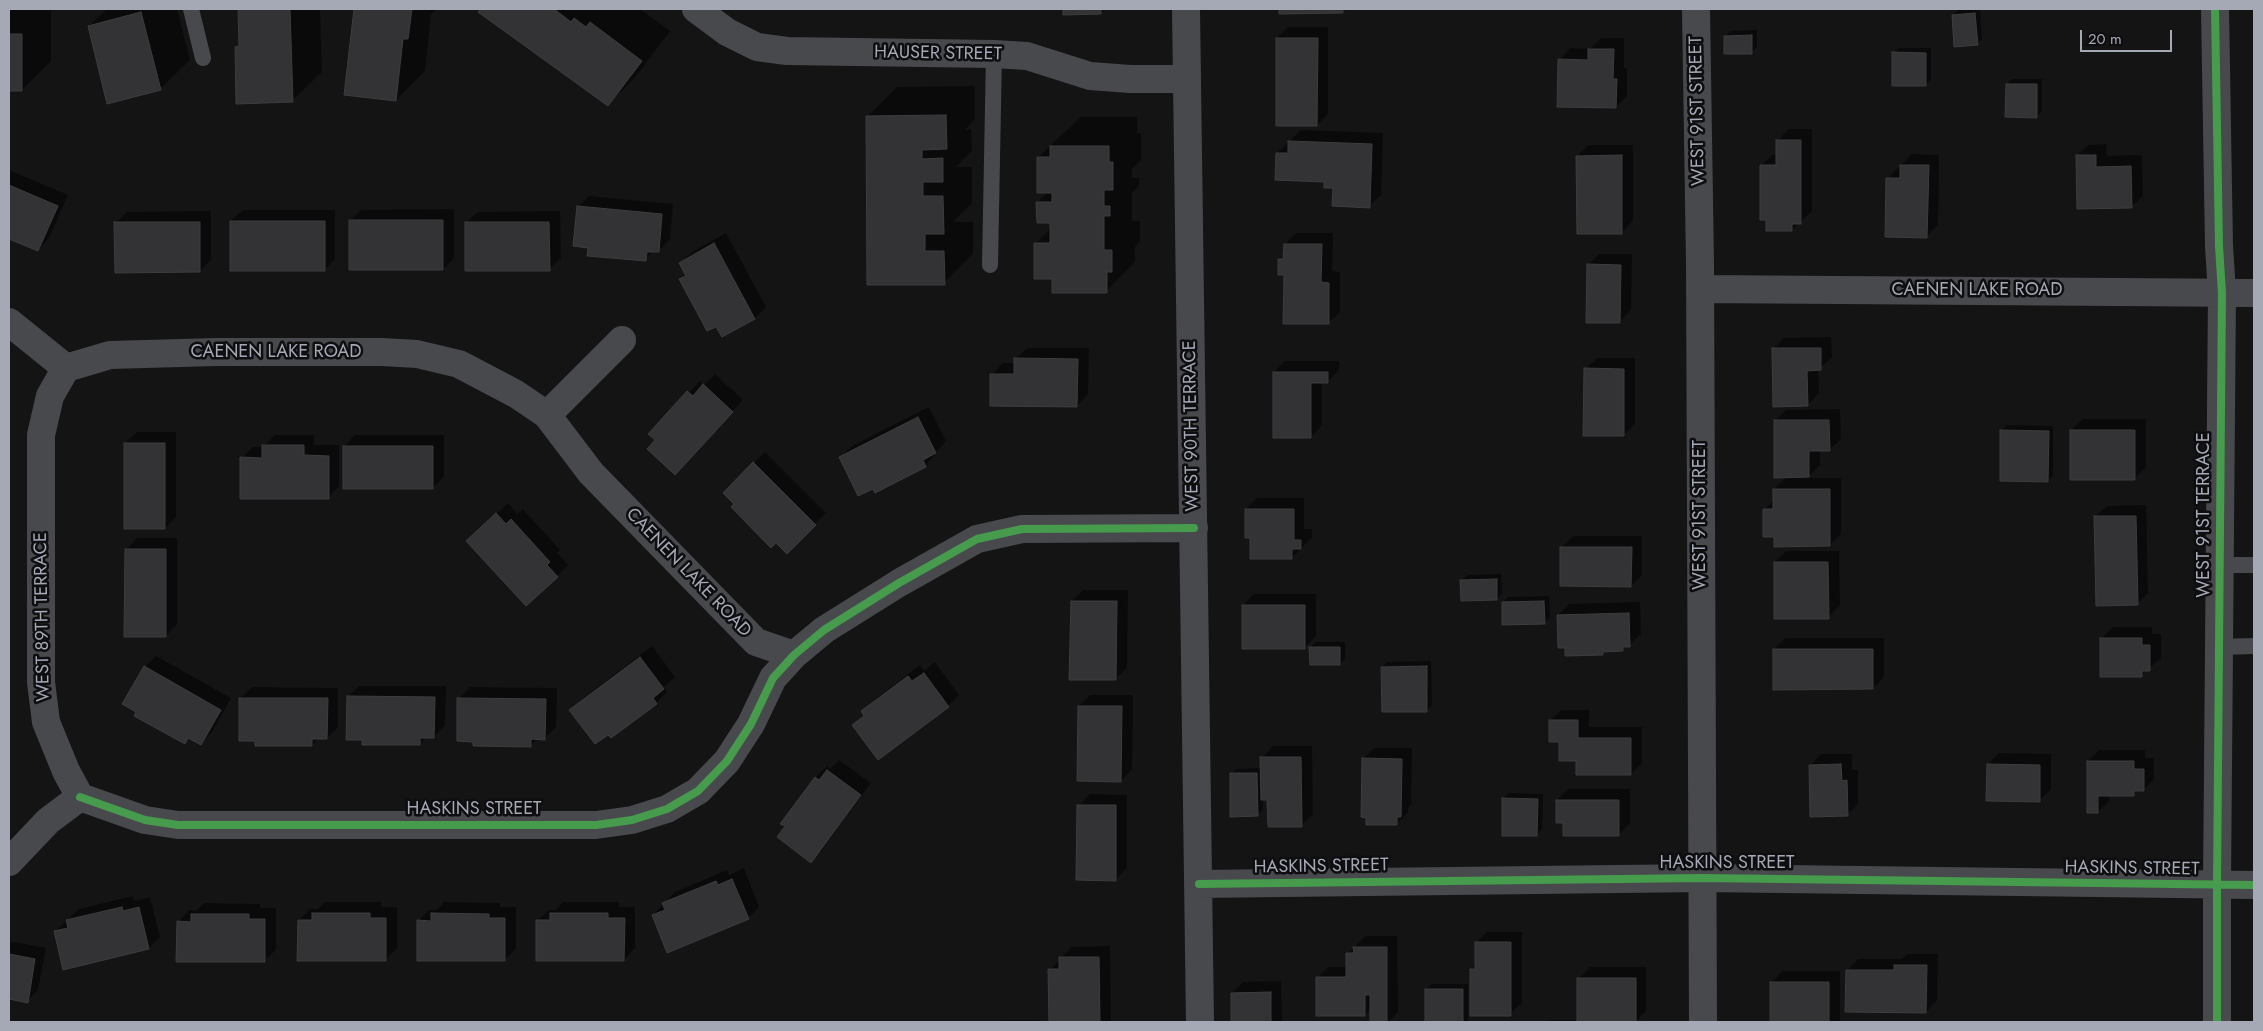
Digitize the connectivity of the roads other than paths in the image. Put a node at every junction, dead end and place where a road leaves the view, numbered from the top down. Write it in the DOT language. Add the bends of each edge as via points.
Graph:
graph roads {
  1 [pos="191,9"];
  2 [pos="696,9"];
  3 [pos="1186,9"];
  4 [pos="1696,9"];
  5 [pos="2215,9"];
  6 [pos="994,54"];
  7 [pos="203,58"];
  8 [pos="1187,79"];
  9 [pos="990,266"];
  10 [pos="1700,289"];
  11 [pos="2222,293"];
  12 [pos="2254,293"];
  13 [pos="9,322"];
  14 [pos="622,340"];
  15 [pos="66,368"];
  16 [pos="547,415"];
  17 [pos="1194,528"];
  18 [pos="2220,565"];
  19 [pos="2254,565"];
  20 [pos="2254,646"];
  21 [pos="2219,647"];
  22 [pos="794,655"];
  23 [pos="80,797"];
  24 [pos="9,862"];
  25 [pos="1703,878"];
  26 [pos="1199,884"];
  27 [pos="2217,885"];
  28 [pos="2254,885"];
  29 [pos="1200,1022"];
  30 [pos="1703,1022"];
  31 [pos="2218,1022"];
  1 -- 7 [label="lane"];
  2 -- 6 [label="street, HAUSER STREET" via="727,32 758,47 787,51"];
  3 -- 8 [label="street, WEST 90TH TERRACE"];
  4 -- 10 [label="street, WEST 91ST STREET"];
  5 -- 11 [label="street, WEST 91ST TERRACE"];
  6 -- 8 [label="street, HAUSER STREET" via="1027,56 1090,76"];
  6 -- 9 [label="lane"];
  8 -- 17 [label="street, WEST 90TH TERRACE"];
  10 -- 11 [label="street, CAENEN LAKE ROAD"];
  10 -- 25 [label="street, WEST 91ST STREET"];
  11 -- 12 [label="street, CAENEN LAKE ROAD"];
  11 -- 18 [label="street, WEST 91ST TERRACE"];
  13 -- 15 [label="street"];
  14 -- 16 [label="street"];
  15 -- 16 [label="street, CAENEN LAKE ROAD" via="110,355 216,352 417,354 459,364 516,394"];
  15 -- 23 [label="street, WEST 89TH TERRACE" via="50,396 41,435 41,682 46,722"];
  16 -- 22 [label="street, CAENEN LAKE ROAD" via="591,473 756,642"];
  17 -- 22 [label="street" via="1022,529 977,539 841,619"];
  17 -- 26 [label="street, WEST 90TH TERRACE"];
  18 -- 19 [label="lane"];
  18 -- 21 [label="street, WEST 91ST TERRACE"];
  20 -- 21 [label="lane"];
  21 -- 27 [label="street, WEST 91ST TERRACE"];
  22 -- 23 [label="street, HASKINS STREET" via="773,678 751,724 727,761 698,791 666,809 632,820 596,825 178,825 145,820"];
  23 -- 24 [label="street" via="48,821"];
  25 -- 26 [label="street, HASKINS STREET"];
  25 -- 27 [label="street, HASKINS STREET"];
  25 -- 30 [label="street, WEST 91ST STREET"];
  26 -- 29 [label="street, WEST 90TH TERRACE"];
  27 -- 28 [label="street, HASKINS STREET"];
  27 -- 31 [label="street, WEST 91ST TERRACE"];
}
